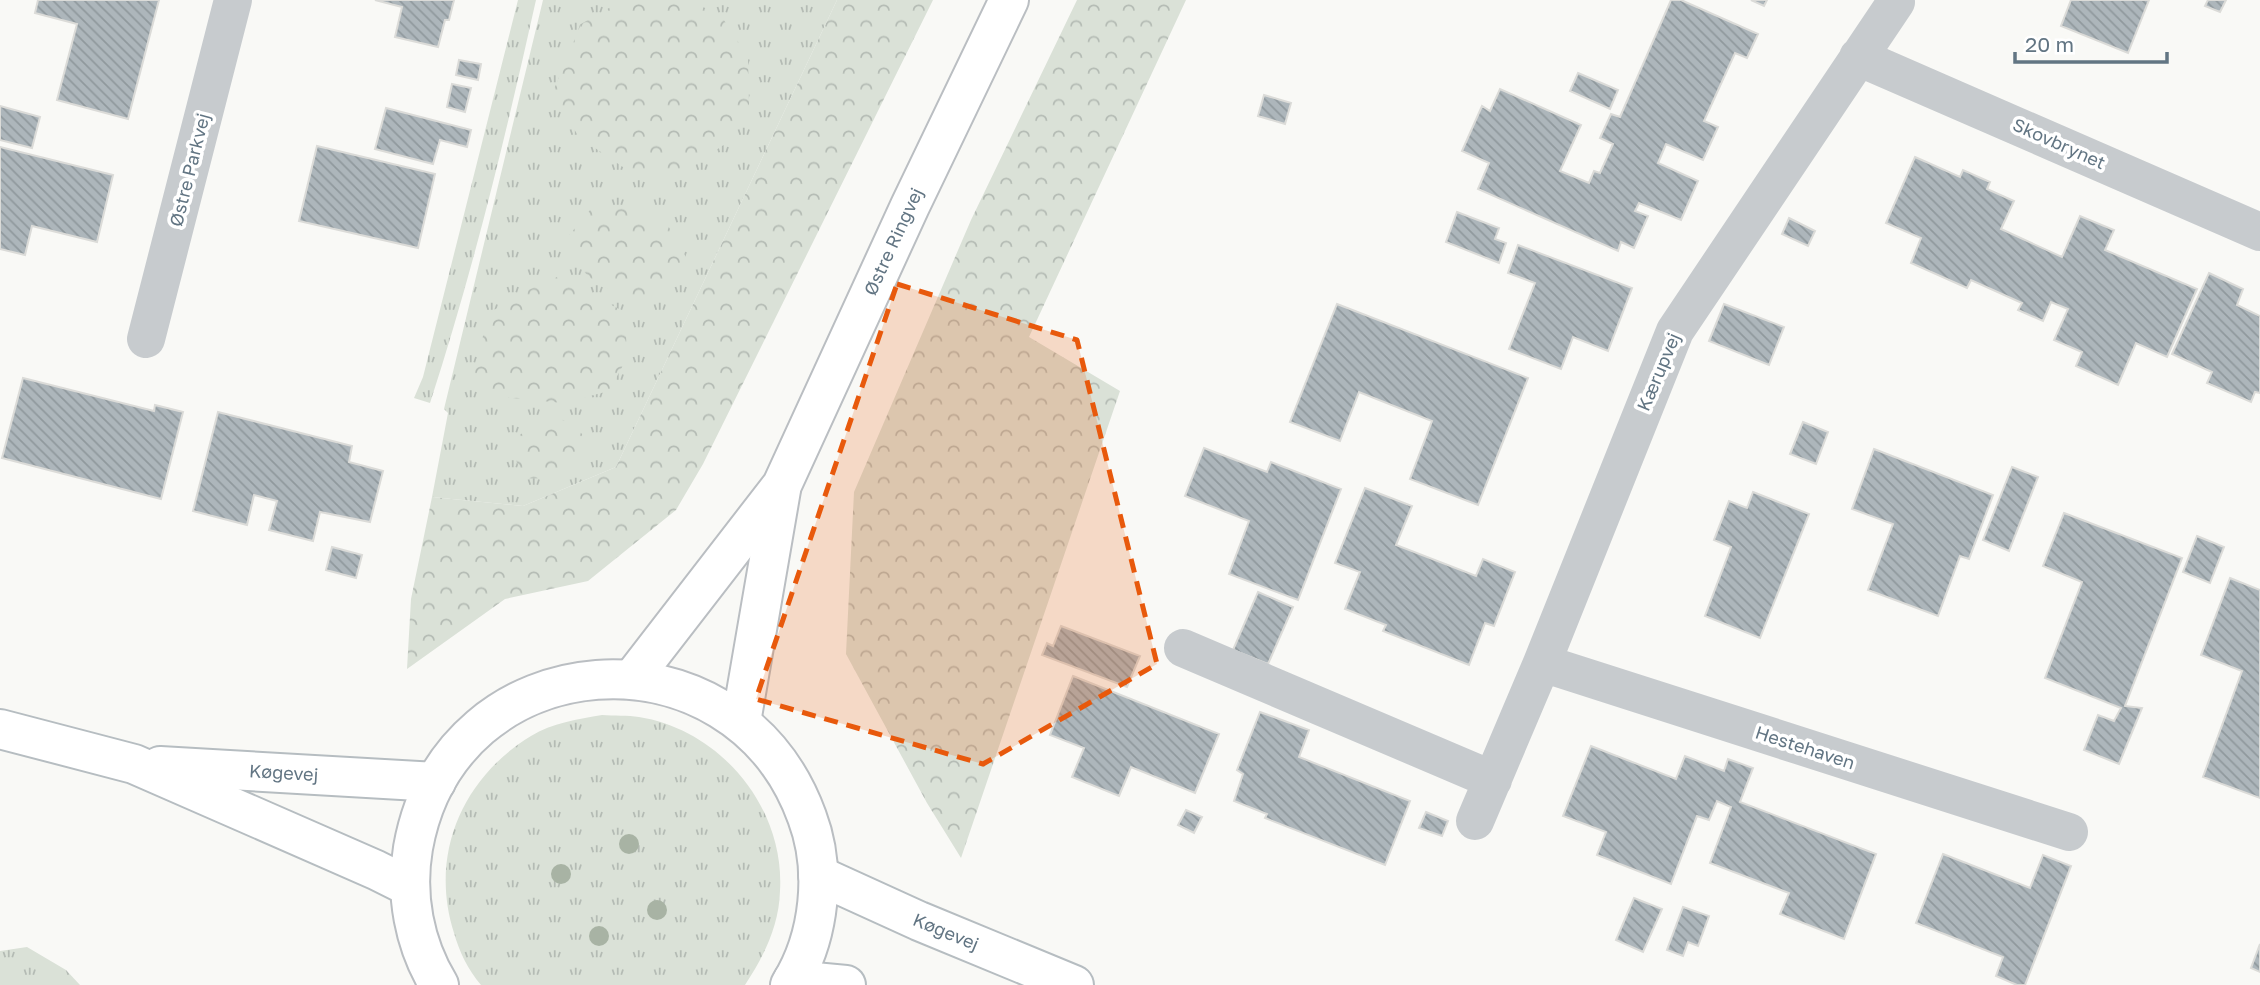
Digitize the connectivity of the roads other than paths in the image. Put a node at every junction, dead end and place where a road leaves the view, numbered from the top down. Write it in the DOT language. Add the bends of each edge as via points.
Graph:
graph roads {
  1 [pos="233,0"];
  2 [pos="1009,0"];
  3 [pos="1896,2"];
  4 [pos="1858,57"];
  5 [pos="2260,232"];
  6 [pos="146,340"];
  7 [pos="782,485"];
  8 [pos="1183,648"];
  9 [pos="1542,663"];
  10 [pos="632,679"];
  11 [pos="741,722"];
  12 [pos="0,729"];
  13 [pos="134,764"];
  14 [pos="1493,779"];
  15 [pos="436,782"];
  16 [pos="1475,821"];
  17 [pos="2068,832"];
  18 [pos="818,875"];
  19 [pos="410,887"];
  20 [pos="791,983"];
  21 [pos="439,985"];
  22 [pos="846,985"];
  23 [pos="1074,985"];
  1 -- 6 [label="street, Østre Parkvej"];
  2 -- 7 [label="main road, Østre Ringvej"];
  3 -- 4 [label="street, Kærupvej"];
  4 -- 5 [label="street, Skovbrynet"];
  4 -- 9 [label="street, Kærupvej" via="1675,331"];
  7 -- 10 [label="main road, Østre Ringvej"];
  7 -- 11 [label="main road, Østre Ringvej"];
  8 -- 14 [label="street"];
  9 -- 14 [label="street, Kærupvej"];
  9 -- 17 [label="street, Hestehaven"];
  10 -- 11 [label="main road" via="678,688"];
  10 -- 15 [label="main road" via="574,682 519,701 472,735"];
  11 -- 18 [label="main road" via="776,758 802,801"];
  12 -- 13 [label="main road, Køgevej"];
  13 -- 15 [label="main road, Køgevej"];
  13 -- 19 [label="main road, Køgevej"];
  14 -- 16 [label="street, Kærupvej"];
  15 -- 19 [label="main road" via="416,832"];
  18 -- 20 [label="main road" via="810,940"];
  18 -- 23 [label="main road, Køgevej"];
  19 -- 21 [label="main road" via="421,947"];
  20 -- 22 [label="main road"];
}
